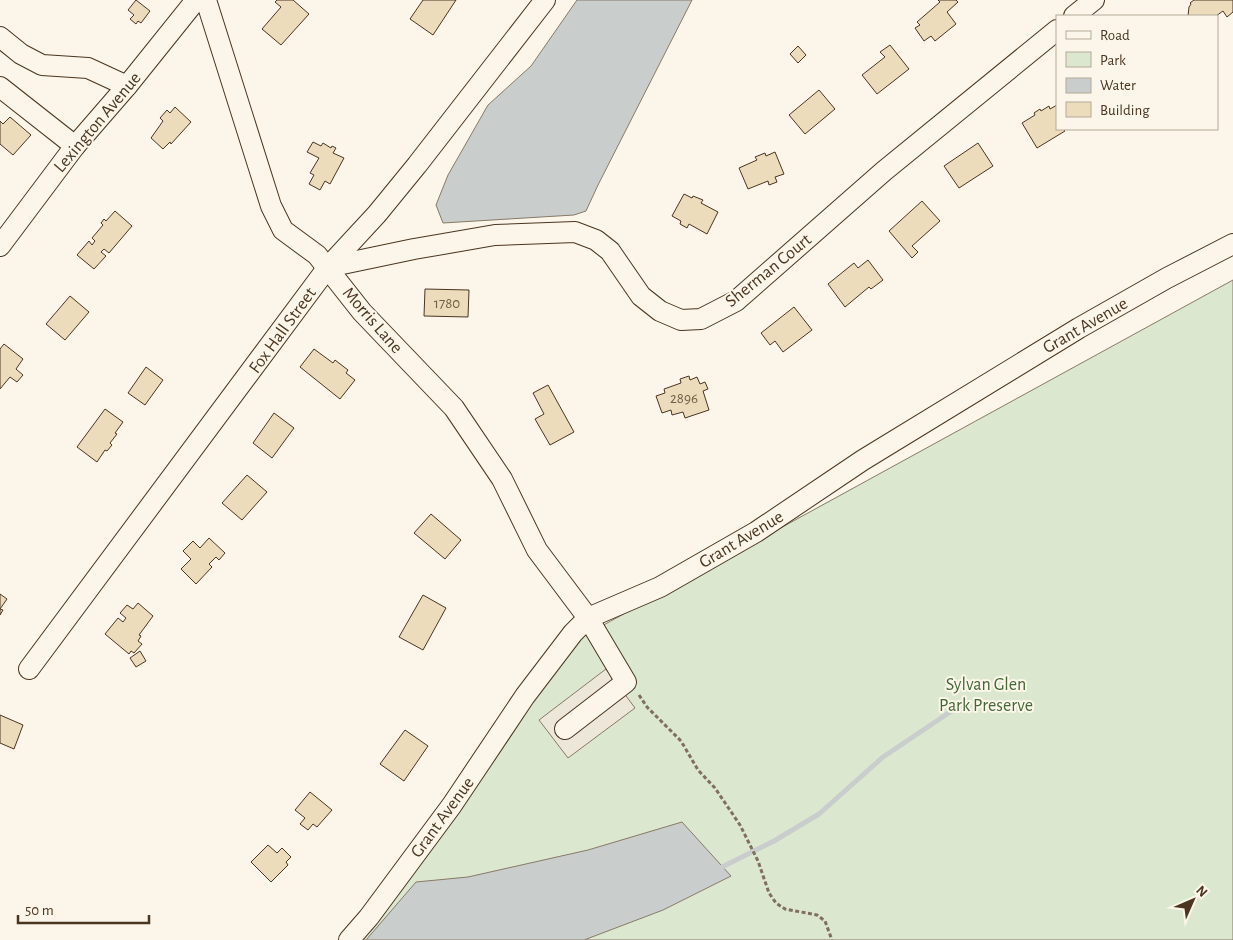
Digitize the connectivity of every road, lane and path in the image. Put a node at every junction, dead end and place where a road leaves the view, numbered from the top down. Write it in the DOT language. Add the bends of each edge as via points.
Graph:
graph roads {
  1 [pos="196,0"];
  2 [pos="206,0"];
  3 [pos="545,0"];
  4 [pos="1094,0"];
  5 [pos="1075,15"];
  6 [pos="1056,31"];
  7 [pos="0,37"];
  8 [pos="127,86"];
  9 [pos="0,87"];
  10 [pos="75,146"];
  11 [pos="1233,244"];
  12 [pos="0,246"];
  13 [pos="328,267"];
  14 [pos="588,618"];
  15 [pos="29,669"];
  16 [pos="626,682"];
  17 [pos="565,729"];
  18 [pos="349,940"];
  19 [pos="832,940"];
  1 -- 8 [label="street, Lexington Avenue"];
  2 -- 13 [label="street, Morris Lane" via="271,206 284,230 317,254"];
  3 -- 13 [label="street, Fox Hall Street" via="418,166"];
  4 -- 5 [label="street"];
  6 -- 13 [label="street, Sherman Court" via="884,171 736,301 701,319 681,320 660,311 641,296 610,251 596,240 575,232 495,235"];
  7 -- 8 [label="street" via="42,65 88,68"];
  8 -- 10 [label="street, Lexington Avenue"];
  9 -- 10 [label="street"];
  10 -- 12 [label="street, Lexington Avenue"];
  11 -- 14 [label="street, Grant Avenue" via="1079,328 863,460 756,532 660,587"];
  13 -- 14 [label="street, Morris Lane" via="362,312 454,408 502,479 537,550"];
  13 -- 15 [label="street, Fox Hall Street"];
  14 -- 16 [label="street, Morris Lane"];
  14 -- 18 [label="street, Grant Avenue" via="525,696 452,805"];
  16 -- 17 [label="street"];
  16 -- 19 [label="path" via="680,741 698,770 715,788 740,826 776,903 785,909 817,915 825,921"];
}
